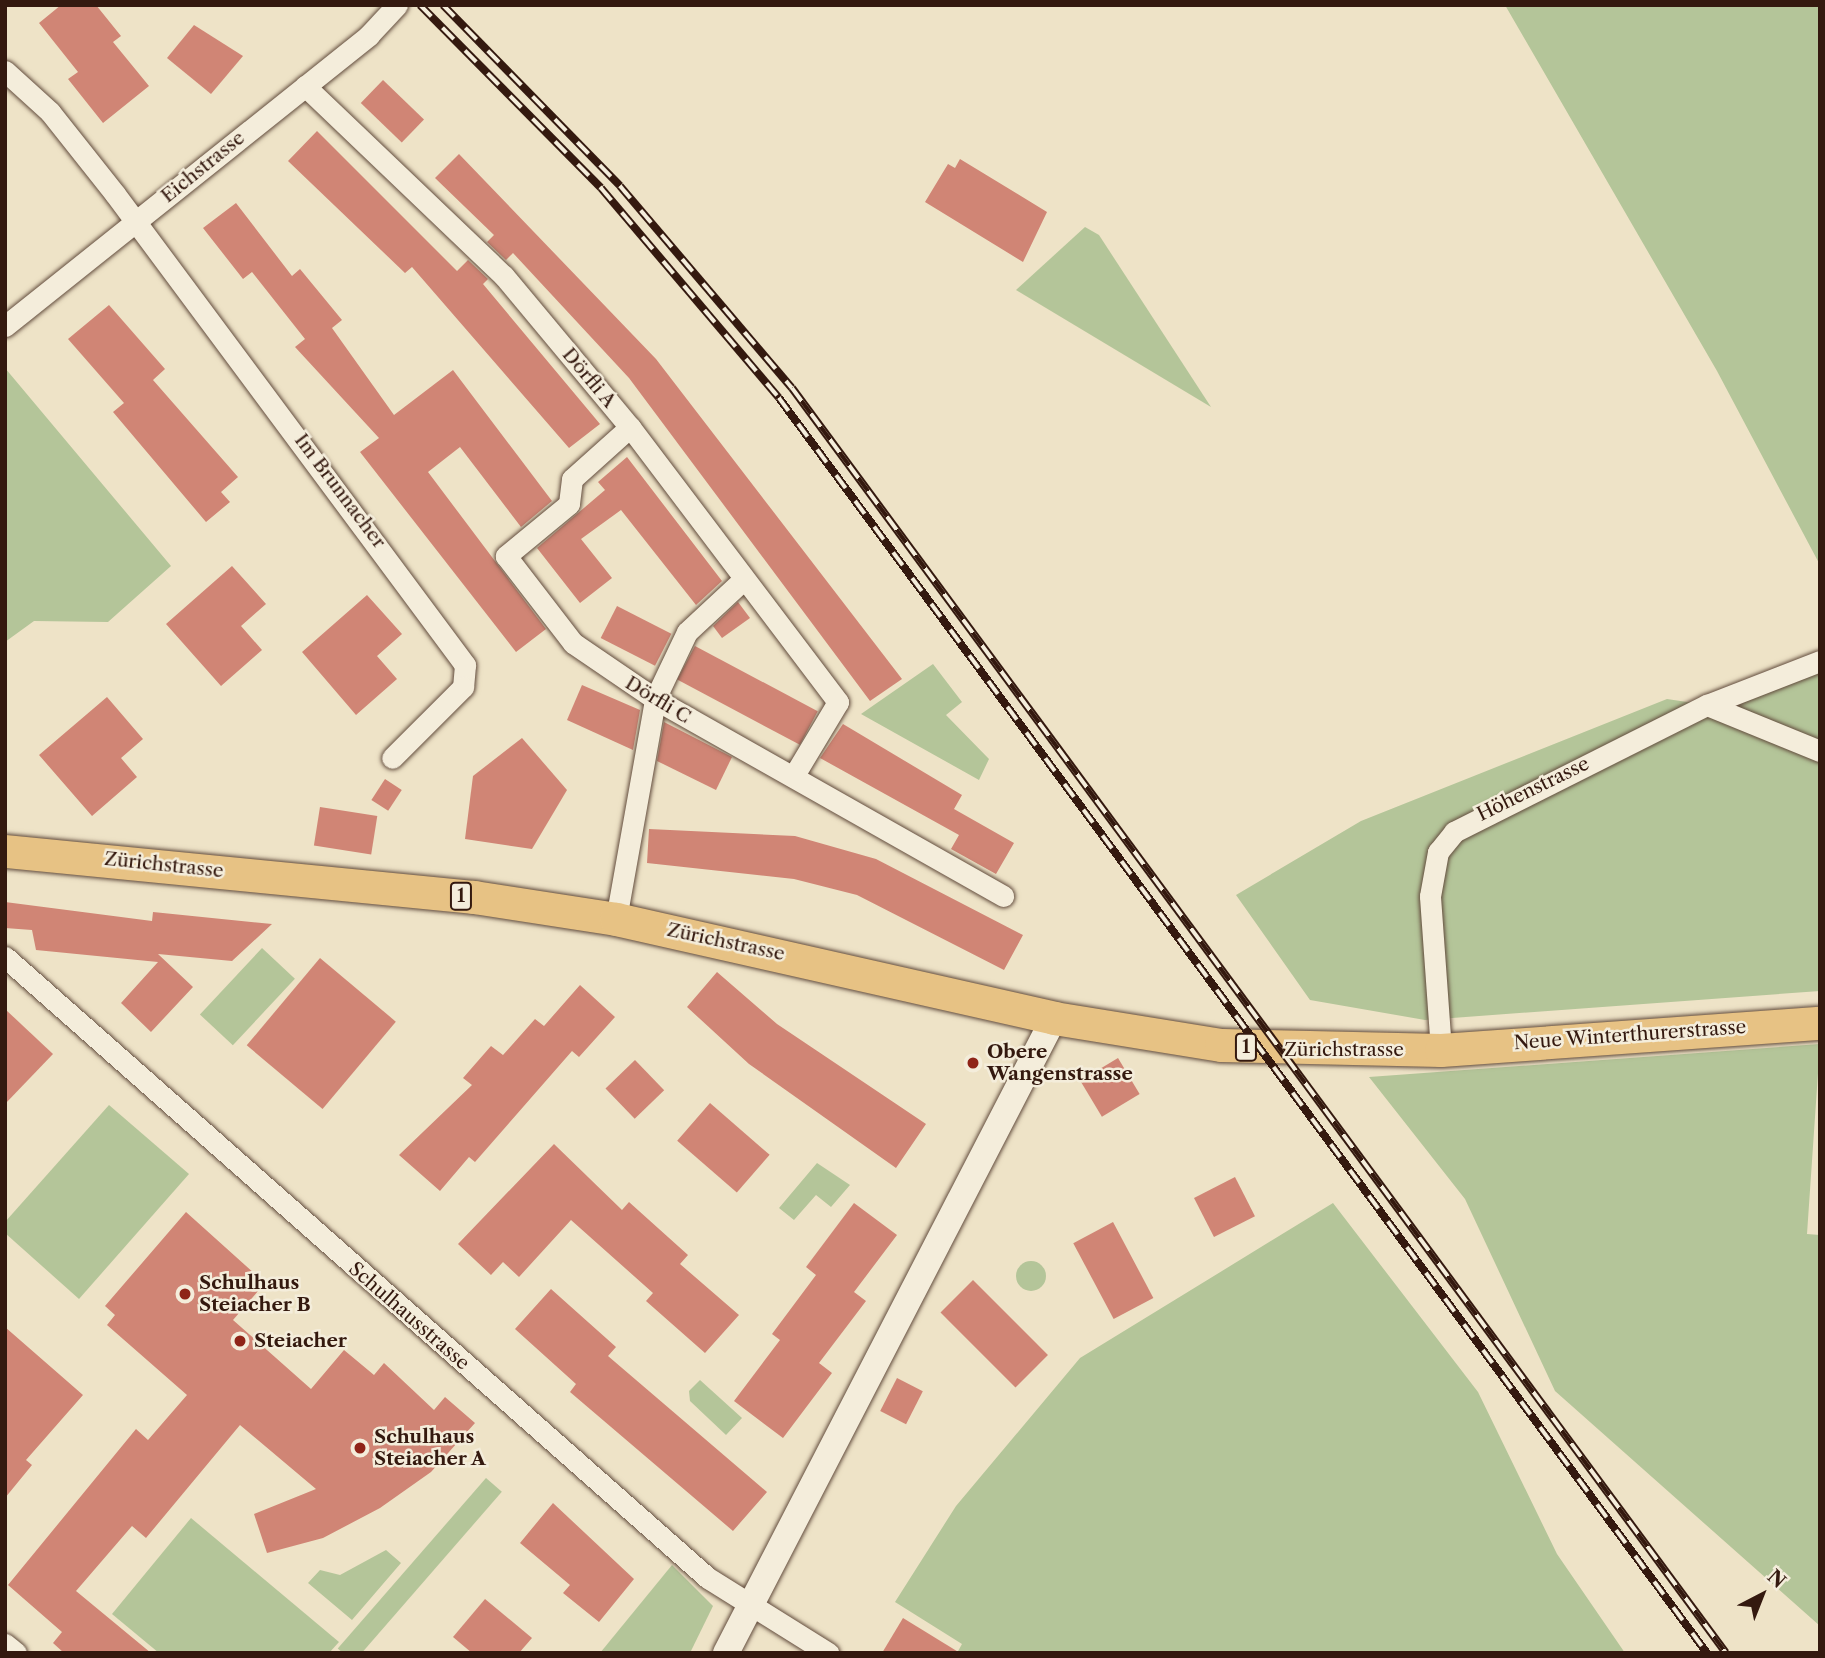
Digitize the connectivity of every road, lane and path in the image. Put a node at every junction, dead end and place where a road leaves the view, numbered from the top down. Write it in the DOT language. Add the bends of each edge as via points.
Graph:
graph roads {
  1 [pos="397,5"];
  2 [pos="5,71"];
  3 [pos="305,86"];
  4 [pos="136,222"];
  5 [pos="5,326"];
  6 [pos="630,427"];
  7 [pos="743,580"];
  8 [pos="1820,661"];
  9 [pos="655,699"];
  10 [pos="1707,705"];
  11 [pos="1820,751"];
  12 [pos="392,758"];
  13 [pos="793,778"];
  14 [pos="5,851"];
  15 [pos="1003,895"];
  16 [pos="616,919"];
  17 [pos="5,957"];
  18 [pos="1054,1017"];
  19 [pos="1820,1023"];
  20 [pos="1441,1050"];
  21 [pos="750,1607"];
  22 [pos="5,1644"];
  23 [pos="16,1653"];
  24 [pos="726,1653"];
  25 [pos="828,1653"];
  1 -- 3 [label="street, Eichstrasse"];
  2 -- 4 [label="street, Im Brunnacher" via="50,113"];
  3 -- 4 [label="street, Eichstrasse"];
  3 -- 6 [label="street, Dörfli A" via="504,276"];
  4 -- 5 [label="street, Eichstrasse"];
  4 -- 12 [label="street, Im Brunnacher" via="465,665 463,687"];
  6 -- 7 [label="street, Dörfli A"];
  6 -- 9 [label="street, Dörfli C" via="572,479 569,504 506,556 573,642"];
  7 -- 9 [label="street" via="687,632"];
  7 -- 13 [label="street, Dörfli A" via="838,702"];
  8 -- 10 [label="street, Höhenstrasse"];
  9 -- 13 [label="street, Dörfli C"];
  9 -- 16 [label="street"];
  10 -- 11 [label="street"];
  10 -- 20 [label="street, Höhenstrasse" via="1454,832 1438,852 1430,896"];
  13 -- 15 [label="street, Dörfli C"];
  14 -- 16 [label="main road, Zürichstrasse / 1" via="460,896"];
  16 -- 18 [label="main road, Zürichstrasse / 1"];
  17 -- 21 [label="street, Schulhausstrasse" via="478,1377"];
  18 -- 20 [label="main road, Zürichstrasse / 1" via="1221,1045"];
  18 -- 21 [label="street"];
  19 -- 20 [label="main road, Neue Winterthurerstrasse / 1"];
  21 -- 24 [label="street"];
  21 -- 25 [label="street, Schulhausstrasse"];
  22 -- 23 [label="street"];
}
